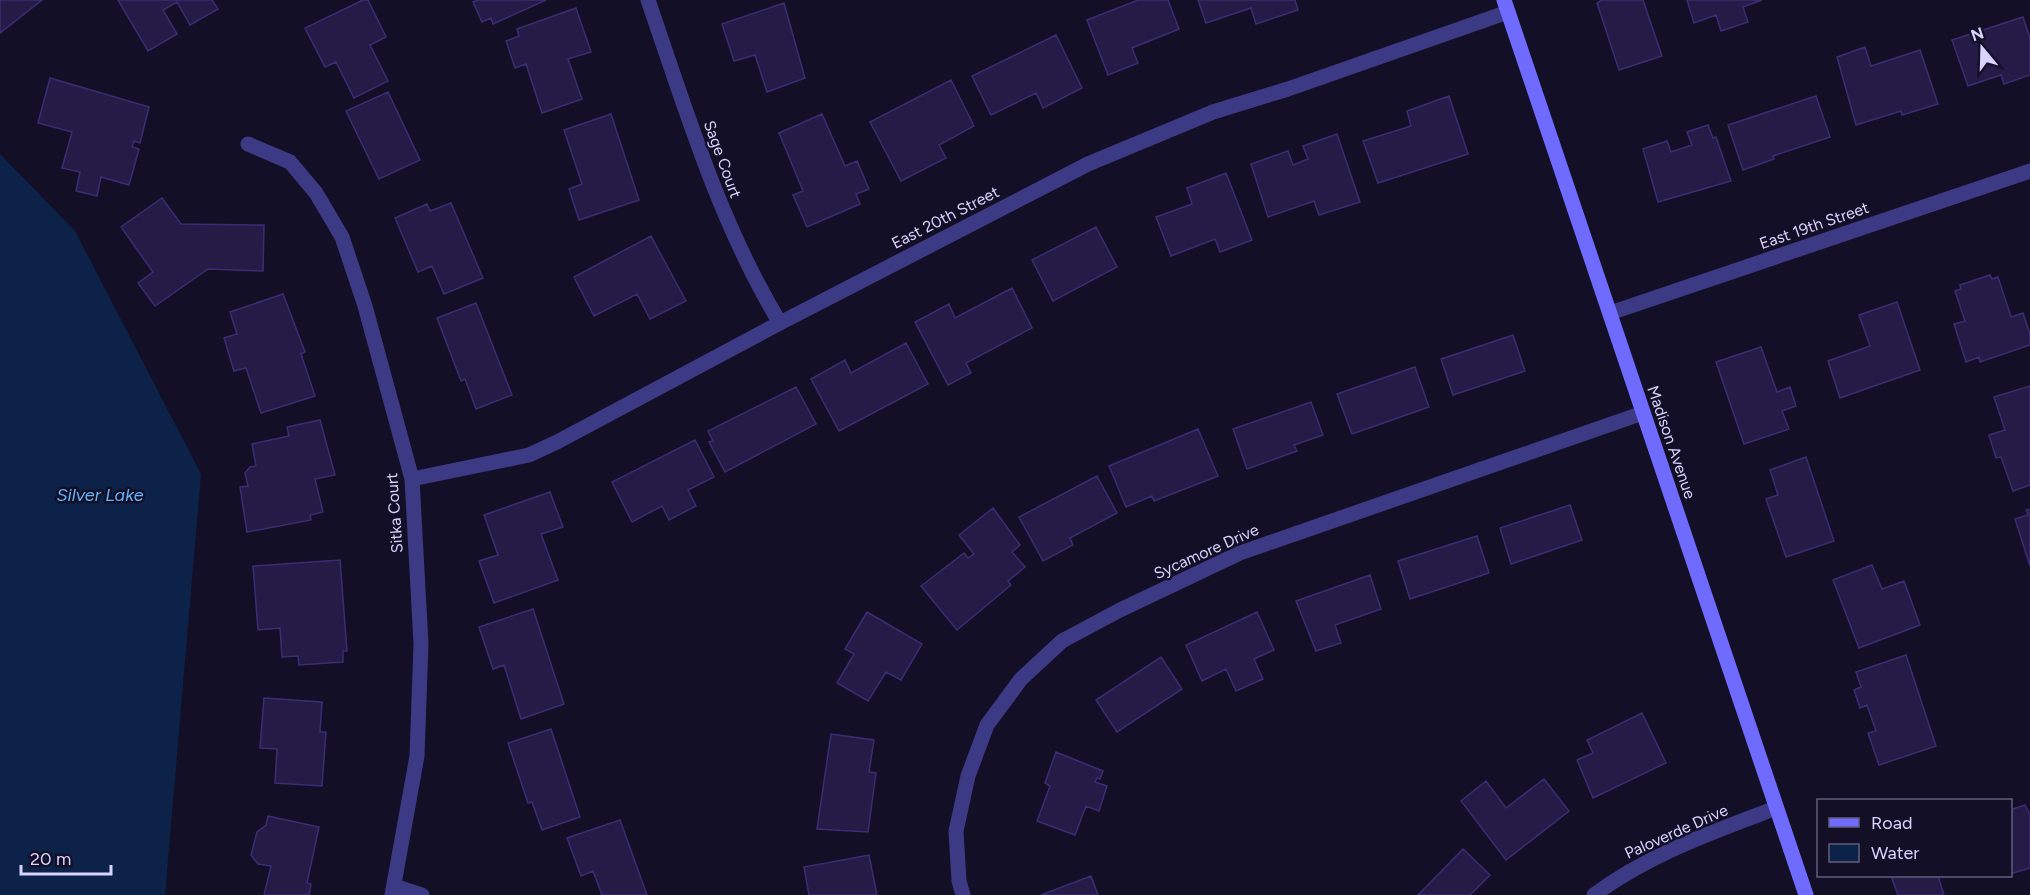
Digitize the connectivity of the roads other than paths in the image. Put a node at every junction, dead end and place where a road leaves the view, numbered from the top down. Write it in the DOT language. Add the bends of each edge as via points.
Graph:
graph roads {
  1 [pos="648,0"];
  2 [pos="1506,6"];
  3 [pos="248,144"];
  4 [pos="2030,171"];
  5 [pos="1610,313"];
  6 [pos="780,323"];
  7 [pos="1643,413"];
  8 [pos="412,479"];
  9 [pos="1776,808"];
  10 [pos="394,890"];
  11 [pos="422,895"];
  12 [pos="963,895"];
  13 [pos="1594,895"];
  14 [pos="1806,895"];
  1 -- 6 [label="street, Sage Court" via="722,209"];
  2 -- 5 [label="main road, Madison Avenue"];
  2 -- 6 [label="street, East 20th Street" via="1288,89 1213,112 1088,164"];
  3 -- 8 [label="street, Sitka Court" via="290,162 316,193 342,237"];
  4 -- 5 [label="street, East 19th Street"];
  5 -- 7 [label="main road, Madison Avenue"];
  6 -- 8 [label="street, East 20th Street" via="528,455"];
  7 -- 9 [label="main road, Madison Avenue"];
  7 -- 12 [label="street, Sycamore Drive" via="1240,553 1062,641 1021,679 987,724 968,776 956,831"];
  8 -- 10 [label="street, Sitka Court" via="421,644 417,756"];
  9 -- 13 [label="street, Paloverde Drive" via="1663,853"];
  9 -- 14 [label="main road, Madison Avenue"];
  10 -- 11 [label="street"];
}
